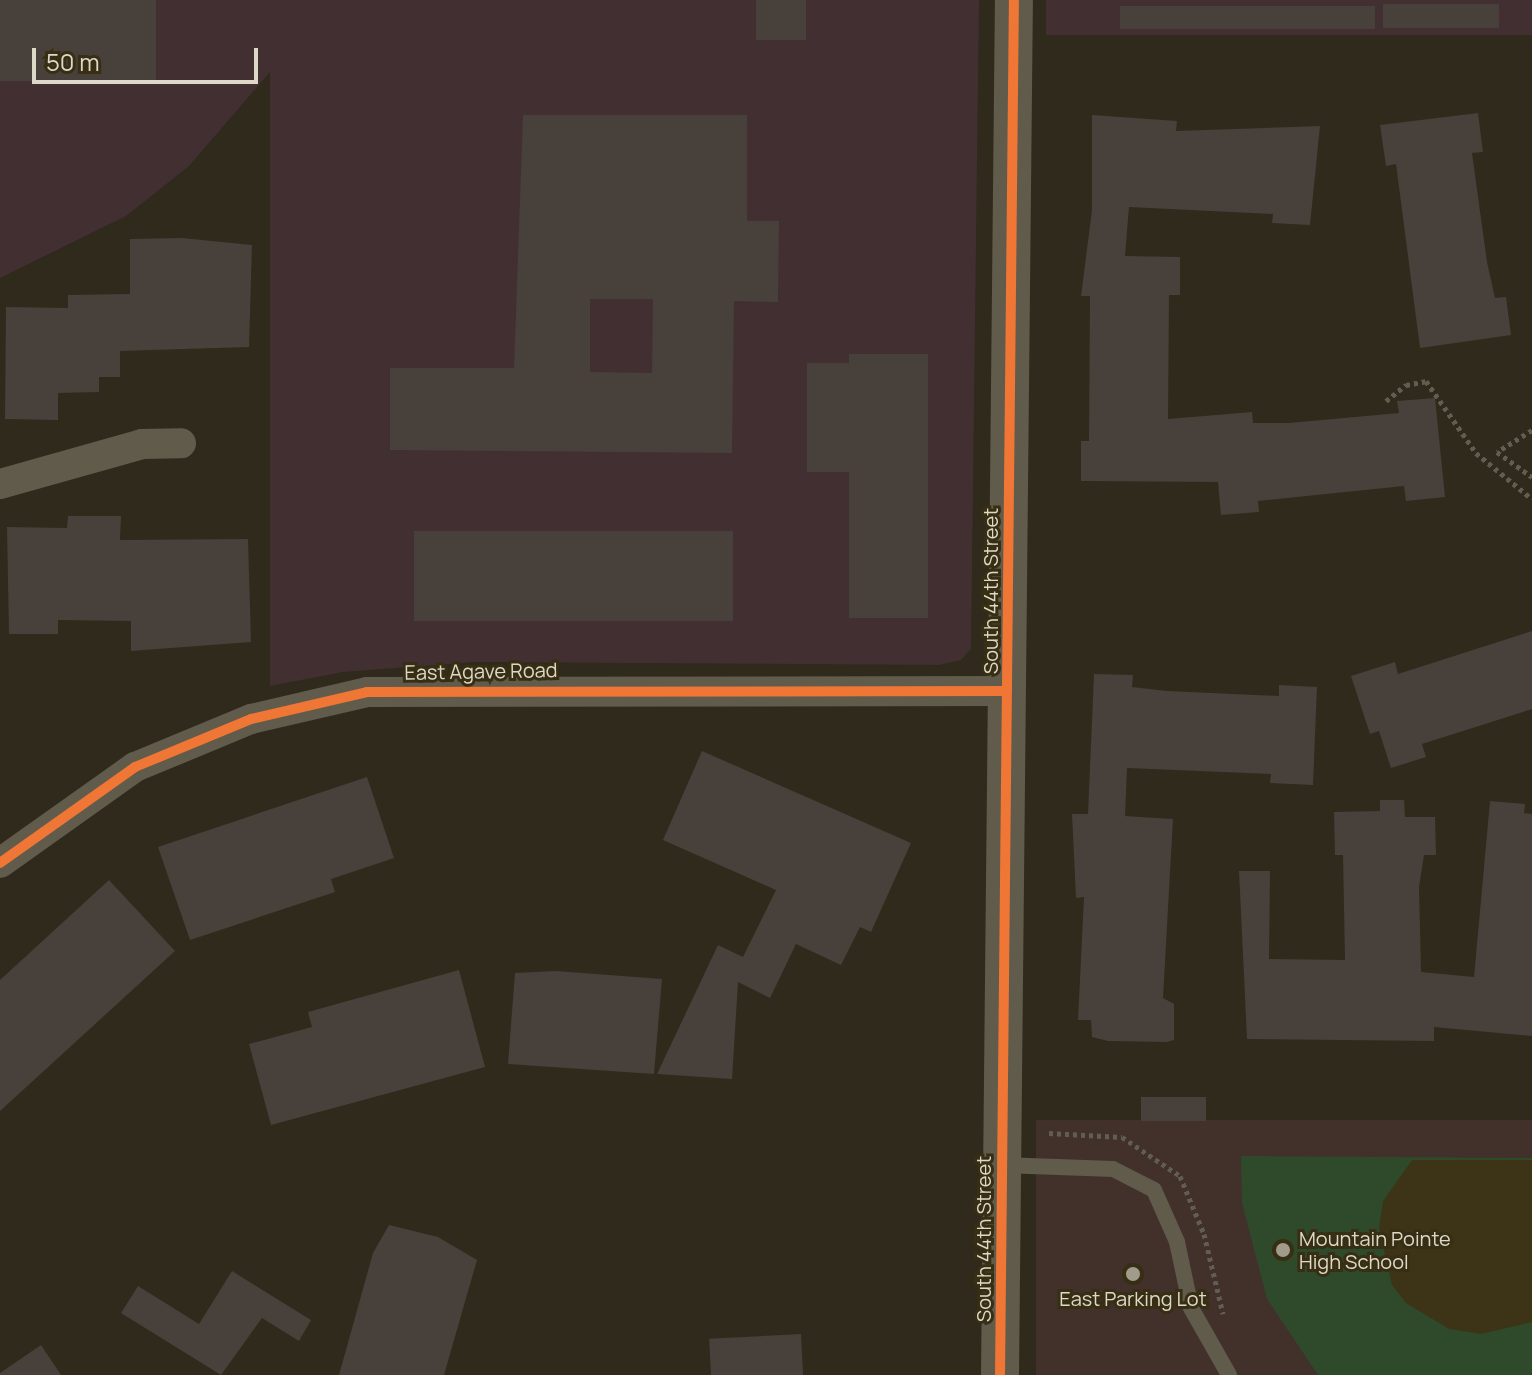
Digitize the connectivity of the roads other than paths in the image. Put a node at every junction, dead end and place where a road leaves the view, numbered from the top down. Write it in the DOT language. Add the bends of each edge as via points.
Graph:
graph roads {
  1 [pos="1014,0"];
  2 [pos="181,443"];
  3 [pos="0,484"];
  4 [pos="1007,691"];
  5 [pos="0,863"];
  6 [pos="1000,1165"];
  7 [pos="1000,1375"];
  8 [pos="1229,1375"];
  1 -- 4 [label="street, South 44th Street"];
  2 -- 3 [label="street" via="142,444"];
  4 -- 5 [label="street, East Agave Road" via="367,692 251,719 135,767"];
  4 -- 6 [label="street, South 44th Street"];
  6 -- 7 [label="street, South 44th Street"];
  6 -- 8 [label="lane" via="1113,1169 1154,1190 1177,1242 1191,1308"];
}
